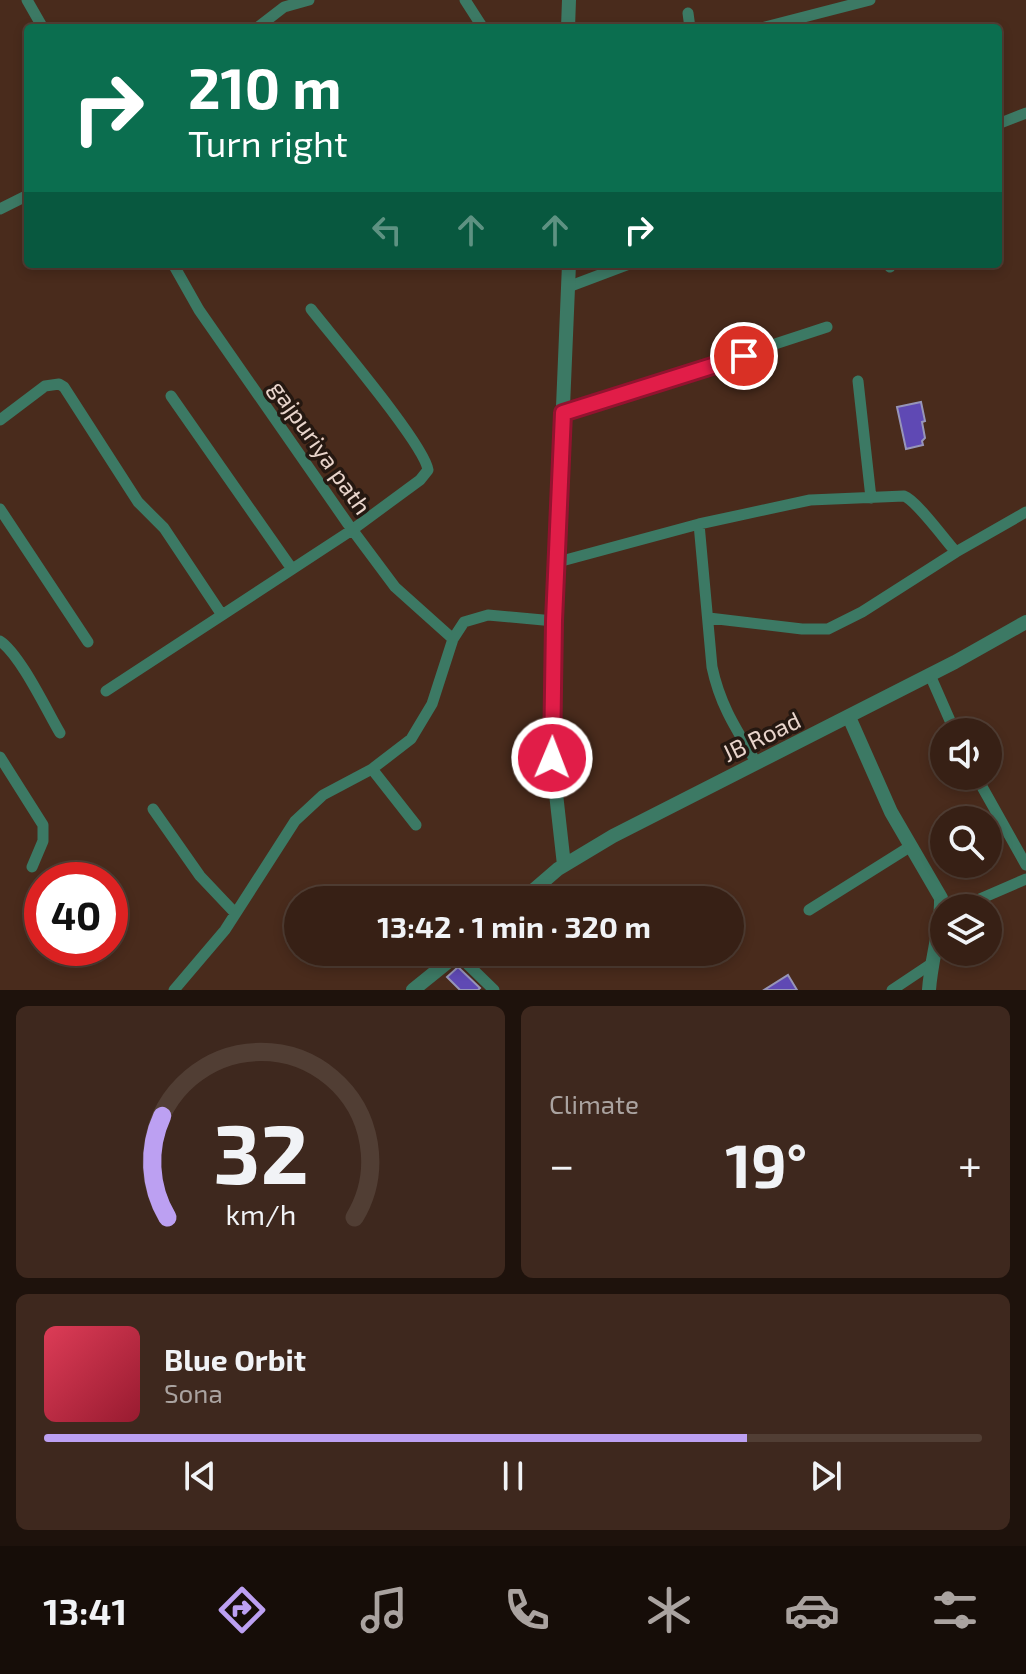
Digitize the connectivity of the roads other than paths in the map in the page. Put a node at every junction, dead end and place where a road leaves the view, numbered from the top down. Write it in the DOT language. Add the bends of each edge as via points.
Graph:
graph roads {
  1 [pos="27,0"];
  2 [pos="309,0"];
  3 [pos="465,0"];
  4 [pos="569,0"];
  5 [pos="870,0"];
  6 [pos="688,13"];
  7 [pos="41,24"];
  8 [pos="262,24"];
  9 [pos="480,24"];
  10 [pos="568,24"];
  11 [pos="689,24"];
  12 [pos="777,24"];
  13 [pos="1026,113"];
  14 [pos="1002,122"];
  15 [pos="24,197"];
  16 [pos="0,209"];
  17 [pos="175,268"];
  18 [pos="569,268"];
  19 [pos="618,268"];
  20 [pos="568,287"];
  21 [pos="311,309"];
  22 [pos="827,327"];
  23 [pos="858,381"];
  24 [pos="171,396"];
  25 [pos="563,413"];
  26 [pos="0,420"];
  27 [pos="871,498"];
  28 [pos="0,509"];
  29 [pos="1026,512"];
  30 [pos="699,524"];
  31 [pos="352,530"];
  32 [pos="956,552"];
  33 [pos="558,562"];
  34 [pos="292,569"];
  35 [pos="222,615"];
  36 [pos="709,618"];
  37 [pos="554,621"];
  38 [pos="1026,622"];
  39 [pos="453,639"];
  40 [pos="0,641"];
  41 [pos="88,642"];
  42 [pos="930,675"];
  43 [pos="106,691"];
  44 [pos="849,717"];
  45 [pos="949,718"];
  46 [pos="60,733"];
  47 [pos="0,757"];
  48 [pos="756,762"];
  49 [pos="372,769"];
  50 [pos="984,790"];
  51 [pos="153,809"];
  52 [pos="416,825"];
  53 [pos="911,846"];
  54 [pos="34,862"];
  55 [pos="564,865"];
  56 [pos="1026,865"];
  57 [pos="1026,879"];
  58 [pos="539,886"];
  59 [pos="939,894"];
  60 [pos="991,894"];
  61 [pos="809,910"];
  62 [pos="235,913"];
  63 [pos="930,965"];
  64 [pos="443,966"];
  65 [pos="471,966"];
  66 [pos="931,966"];
  67 [pos="174,990"];
  68 [pos="413,990"];
  69 [pos="494,990"];
  70 [pos="892,990"];
  71 [pos="929,990"];
  1 -- 7 [label="street"];
  2 -- 8 [label="street" via="284,7"];
  3 -- 9 [label="street"];
  4 -- 10 [label="street"];
  5 -- 12 [label="street"];
  6 -- 11 [label="street"];
  13 -- 14 [label="street"];
  15 -- 16 [label="street"];
  17 -- 31 [label="street, gajpuriya path"];
  18 -- 20 [label="street"];
  19 -- 20 [label="street"];
  20 -- 25 [label="street"];
  21 -- 31 [label="street" via="428,466 420,480"];
  22 -- 25 [label="street"];
  23 -- 27 [label="street"];
  24 -- 34 [label="street"];
  25 -- 33 [label="street"];
  26 -- 35 [label="street" via="45,386 64,387 138,502 164,528"];
  27 -- 30 [label="street" via="810,500"];
  27 -- 32 [label="street" via="911,498"];
  28 -- 41 [label="street"];
  29 -- 32 [label="street"];
  30 -- 33 [label="street"];
  30 -- 36 [label="street"];
  31 -- 34 [label="street"];
  31 -- 39 [label="street, gajpuriya path" via="395,587"];
  32 -- 36 [label="street" via="828,629"];
  33 -- 37 [label="street"];
  34 -- 35 [label="street"];
  35 -- 43 [label="street"];
  36 -- 48 [label="street" via="717,689"];
  37 -- 39 [label="street" via="488,615 464,622"];
  37 -- 55 [label="street" via="552,758"];
  38 -- 42 [label="street, JB Road"];
  39 -- 49 [label="street" via="439,688 422,722 411,739"];
  40 -- 46 [label="street" via="22,667"];
  42 -- 44 [label="street, JB Road"];
  42 -- 45 [label="street"];
  44 -- 48 [label="street, JB Road"];
  44 -- 53 [label="street"];
  47 -- 54 [label="street" via="43,825"];
  48 -- 55 [label="street, JB Road"];
  49 -- 52 [label="street"];
  49 -- 62 [label="street" via="323,795 295,821"];
  50 -- 56 [label="street"];
  51 -- 62 [label="street" via="200,876"];
  53 -- 59 [label="street"];
  53 -- 61 [label="street"];
  55 -- 58 [label="street, JB Road"];
  57 -- 60 [label="street"];
  62 -- 67 [label="street"];
  63 -- 70 [label="street"];
  64 -- 68 [label="street"];
  65 -- 69 [label="street"];
  66 -- 71 [label="street"];
}
